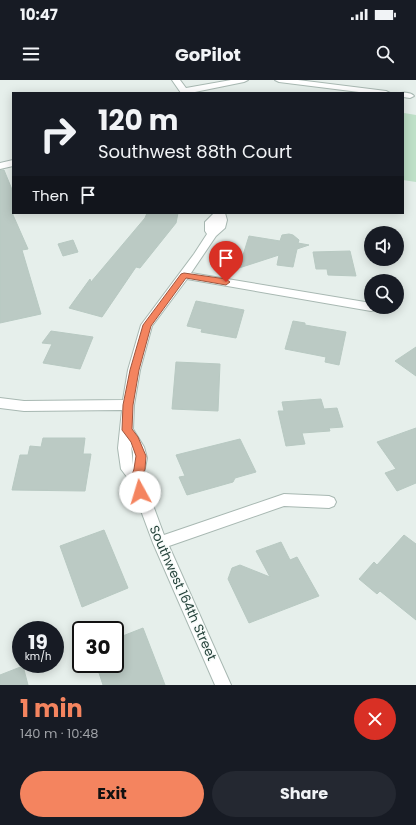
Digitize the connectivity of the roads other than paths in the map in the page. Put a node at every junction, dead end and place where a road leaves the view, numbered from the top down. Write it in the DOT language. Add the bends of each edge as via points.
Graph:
graph roads {
  1 [pos="176,80"];
  2 [pos="244,80"];
  3 [pos="279,80"];
  4 [pos="185,92"];
  5 [pos="378,92"];
  6 [pos="12,163"];
  7 [pos="0,166"];
  8 [pos="220,214"];
  9 [pos="184,275"];
  10 [pos="364,305"];
  11 [pos="0,403"];
  12 [pos="128,405"];
  13 [pos="329,502"];
  14 [pos="160,544"];
  15 [pos="223,685"];
  1 -- 4 [label="street"];
  2 -- 4 [label="street"];
  3 -- 5 [label="street"];
  6 -- 7 [label="street"];
  8 -- 9 [label="street, Southwest 164th Street" via="220,228 212,234"];
  9 -- 10 [label="street"];
  9 -- 12 [label="street, Southwest 164th Street" via="147,325 134,370"];
  11 -- 12 [label="street" via="24,406"];
  12 -- 14 [label="street, Southwest 164th Street" via="125,458 128,469 136,478"];
  13 -- 14 [label="street" via="284,500"];
  14 -- 15 [label="street, Southwest 164th Street"];
}
